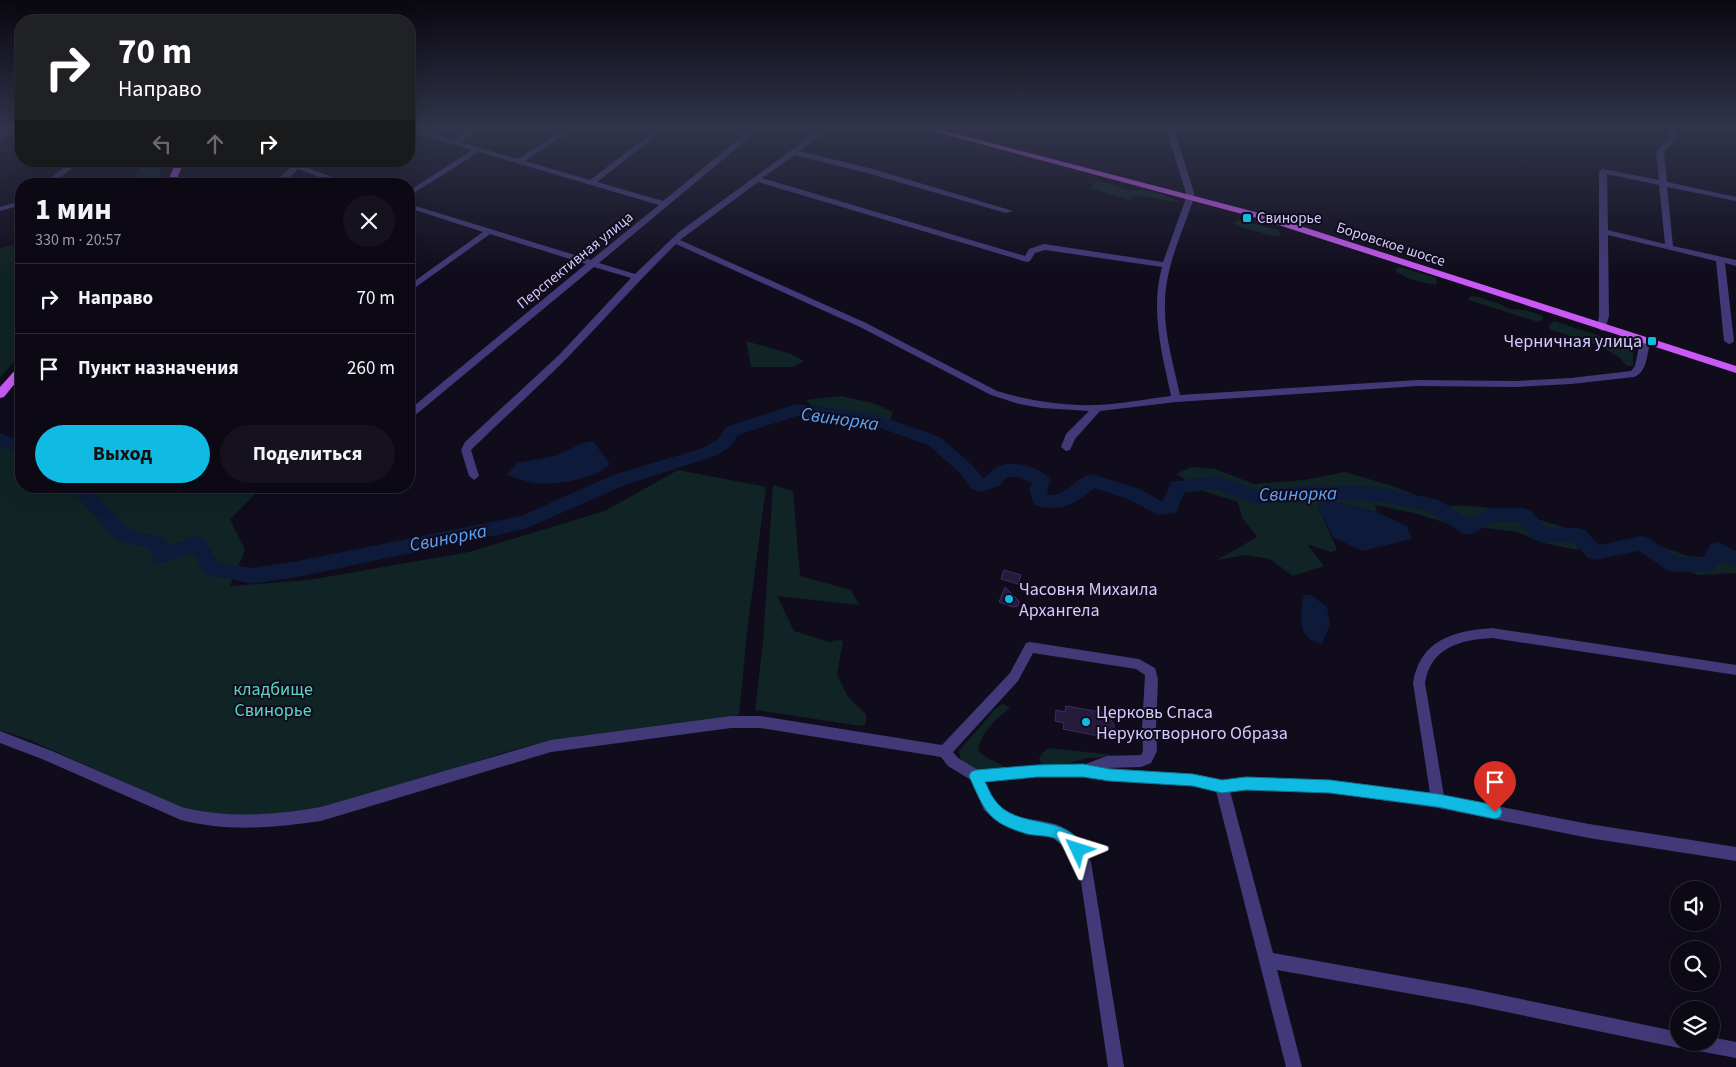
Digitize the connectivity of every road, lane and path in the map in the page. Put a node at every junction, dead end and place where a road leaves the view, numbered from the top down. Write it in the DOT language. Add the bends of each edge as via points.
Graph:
graph roads {
  1 [pos="437,176"];
  2 [pos="571,176"];
  3 [pos="600,176"];
  4 [pos="699,176"];
  5 [pos="760,176"];
  6 [pos="887,176"];
  7 [pos="1110,176"];
  8 [pos="1183,176"];
  9 [pos="1603,176"];
  10 [pos="1625,176"];
  11 [pos="1661,176"];
  12 [pos="756,179"];
  13 [pos="592,182"];
  14 [pos="1662,184"];
  15 [pos="415,190"];
  16 [pos="1189,196"];
  17 [pos="1736,199"];
  18 [pos="665,204"];
  19 [pos="15,205"];
  20 [pos="415,208"];
  21 [pos="0,209"];
  22 [pos="1009,211"];
  23 [pos="489,231"];
  24 [pos="1605,232"];
  25 [pos="675,240"];
  26 [pos="1670,246"];
  27 [pos="1720,259"];
  28 [pos="592,264"];
  29 [pos="1736,264"];
  30 [pos="1166,265"];
  31 [pos="632,276"];
  32 [pos="415,285"];
  33 [pos="1602,328"];
  34 [pos="1729,341"];
  35 [pos="1645,342"];
  36 [pos="1736,370"];
  37 [pos="15,377"];
  38 [pos="0,394"];
  39 [pos="1176,399"];
  40 [pos="1097,408"];
  41 [pos="415,410"];
  42 [pos="1066,447"];
  43 [pos="474,476"];
  44 [pos="1736,670"];
  45 [pos="0,737"];
  46 [pos="945,752"];
  47 [pos="1083,771"];
  48 [pos="976,776"];
  49 [pos="1222,786"];
  50 [pos="1438,801"];
  51 [pos="1736,854"];
  52 [pos="1267,960"];
  53 [pos="1670,1038"];
  54 [pos="1720,1047"];
  55 [pos="1736,1050"];
  56 [pos="1116,1067"];
  57 [pos="1294,1067"];
  1 -- 15 [label="street"];
  2 -- 13 [label="street"];
  3 -- 13 [label="street"];
  4 -- 18 [label="street, Перспективная улица"];
  5 -- 12 [label="street"];
  6 -- 22 [label="street"];
  7 -- 16 [label="main road, Боровское шоссе"];
  8 -- 16 [label="street"];
  9 -- 24 [label="street"];
  10 -- 14 [label="street"];
  11 -- 14 [label="street"];
  12 -- 25 [label="street"];
  12 -- 30 [label="street" via="1027,259 1032,251 1044,247"];
  13 -- 18 [label="street"];
  14 -- 17 [label="street"];
  14 -- 26 [label="street"];
  16 -- 30 [label="street"];
  16 -- 33 [label="main road, Боровское шоссе" via="1306,230"];
  18 -- 28 [label="street, Перспективная улица"];
  19 -- 21 [label="street"];
  20 -- 23 [label="street"];
  23 -- 28 [label="street"];
  23 -- 32 [label="street"];
  24 -- 26 [label="street"];
  24 -- 33 [label="street"];
  25 -- 40 [label="street" via="863,325 994,393 1042,405"];
  25 -- 43 [label="street" via="562,357 469,445 466,450"];
  26 -- 27 [label="street"];
  27 -- 29 [label="street"];
  27 -- 34 [label="street"];
  28 -- 31 [label="street"];
  28 -- 41 [label="street, Перспективная улица"];
  30 -- 39 [label="street" via="1160,303"];
  33 -- 35 [label="main road, Боровское шоссе"];
  35 -- 36 [label="main road, Боровское шоссе"];
  35 -- 39 [label="street" via="1640,367 1634,374 1571,381 1418,383"];
  37 -- 38 [label="main road"];
  39 -- 40 [label="street"];
  40 -- 42 [label="street"];
  44 -- 50 [label="street" via="1492,633 1467,635 1445,643 1430,654 1419,671"];
  45 -- 46 [label="street" via="181,813 203,819 240,822 321,814 551,746 731,722 760,722"];
  46 -- 47 [label="street" via="1014,677 1030,647 1139,664 1151,672 1152,678 1148,756 1141,761 1107,762"];
  46 -- 48 [label="street" via="953,762"];
  47 -- 48 [label="street"];
  47 -- 49 [label="street" via="1193,780"];
  48 -- 56 [label="street" via="989,805 1004,818 1028,827 1055,831 1078,850 1086,867"];
  49 -- 50 [label="street" via="1246,783 1330,787"];
  49 -- 52 [label="street"];
  50 -- 51 [label="street" via="1590,831"];
  52 -- 53 [label="street" via="1468,996"];
  52 -- 57 [label="street"];
  54 -- 55 [label="street"];
}
